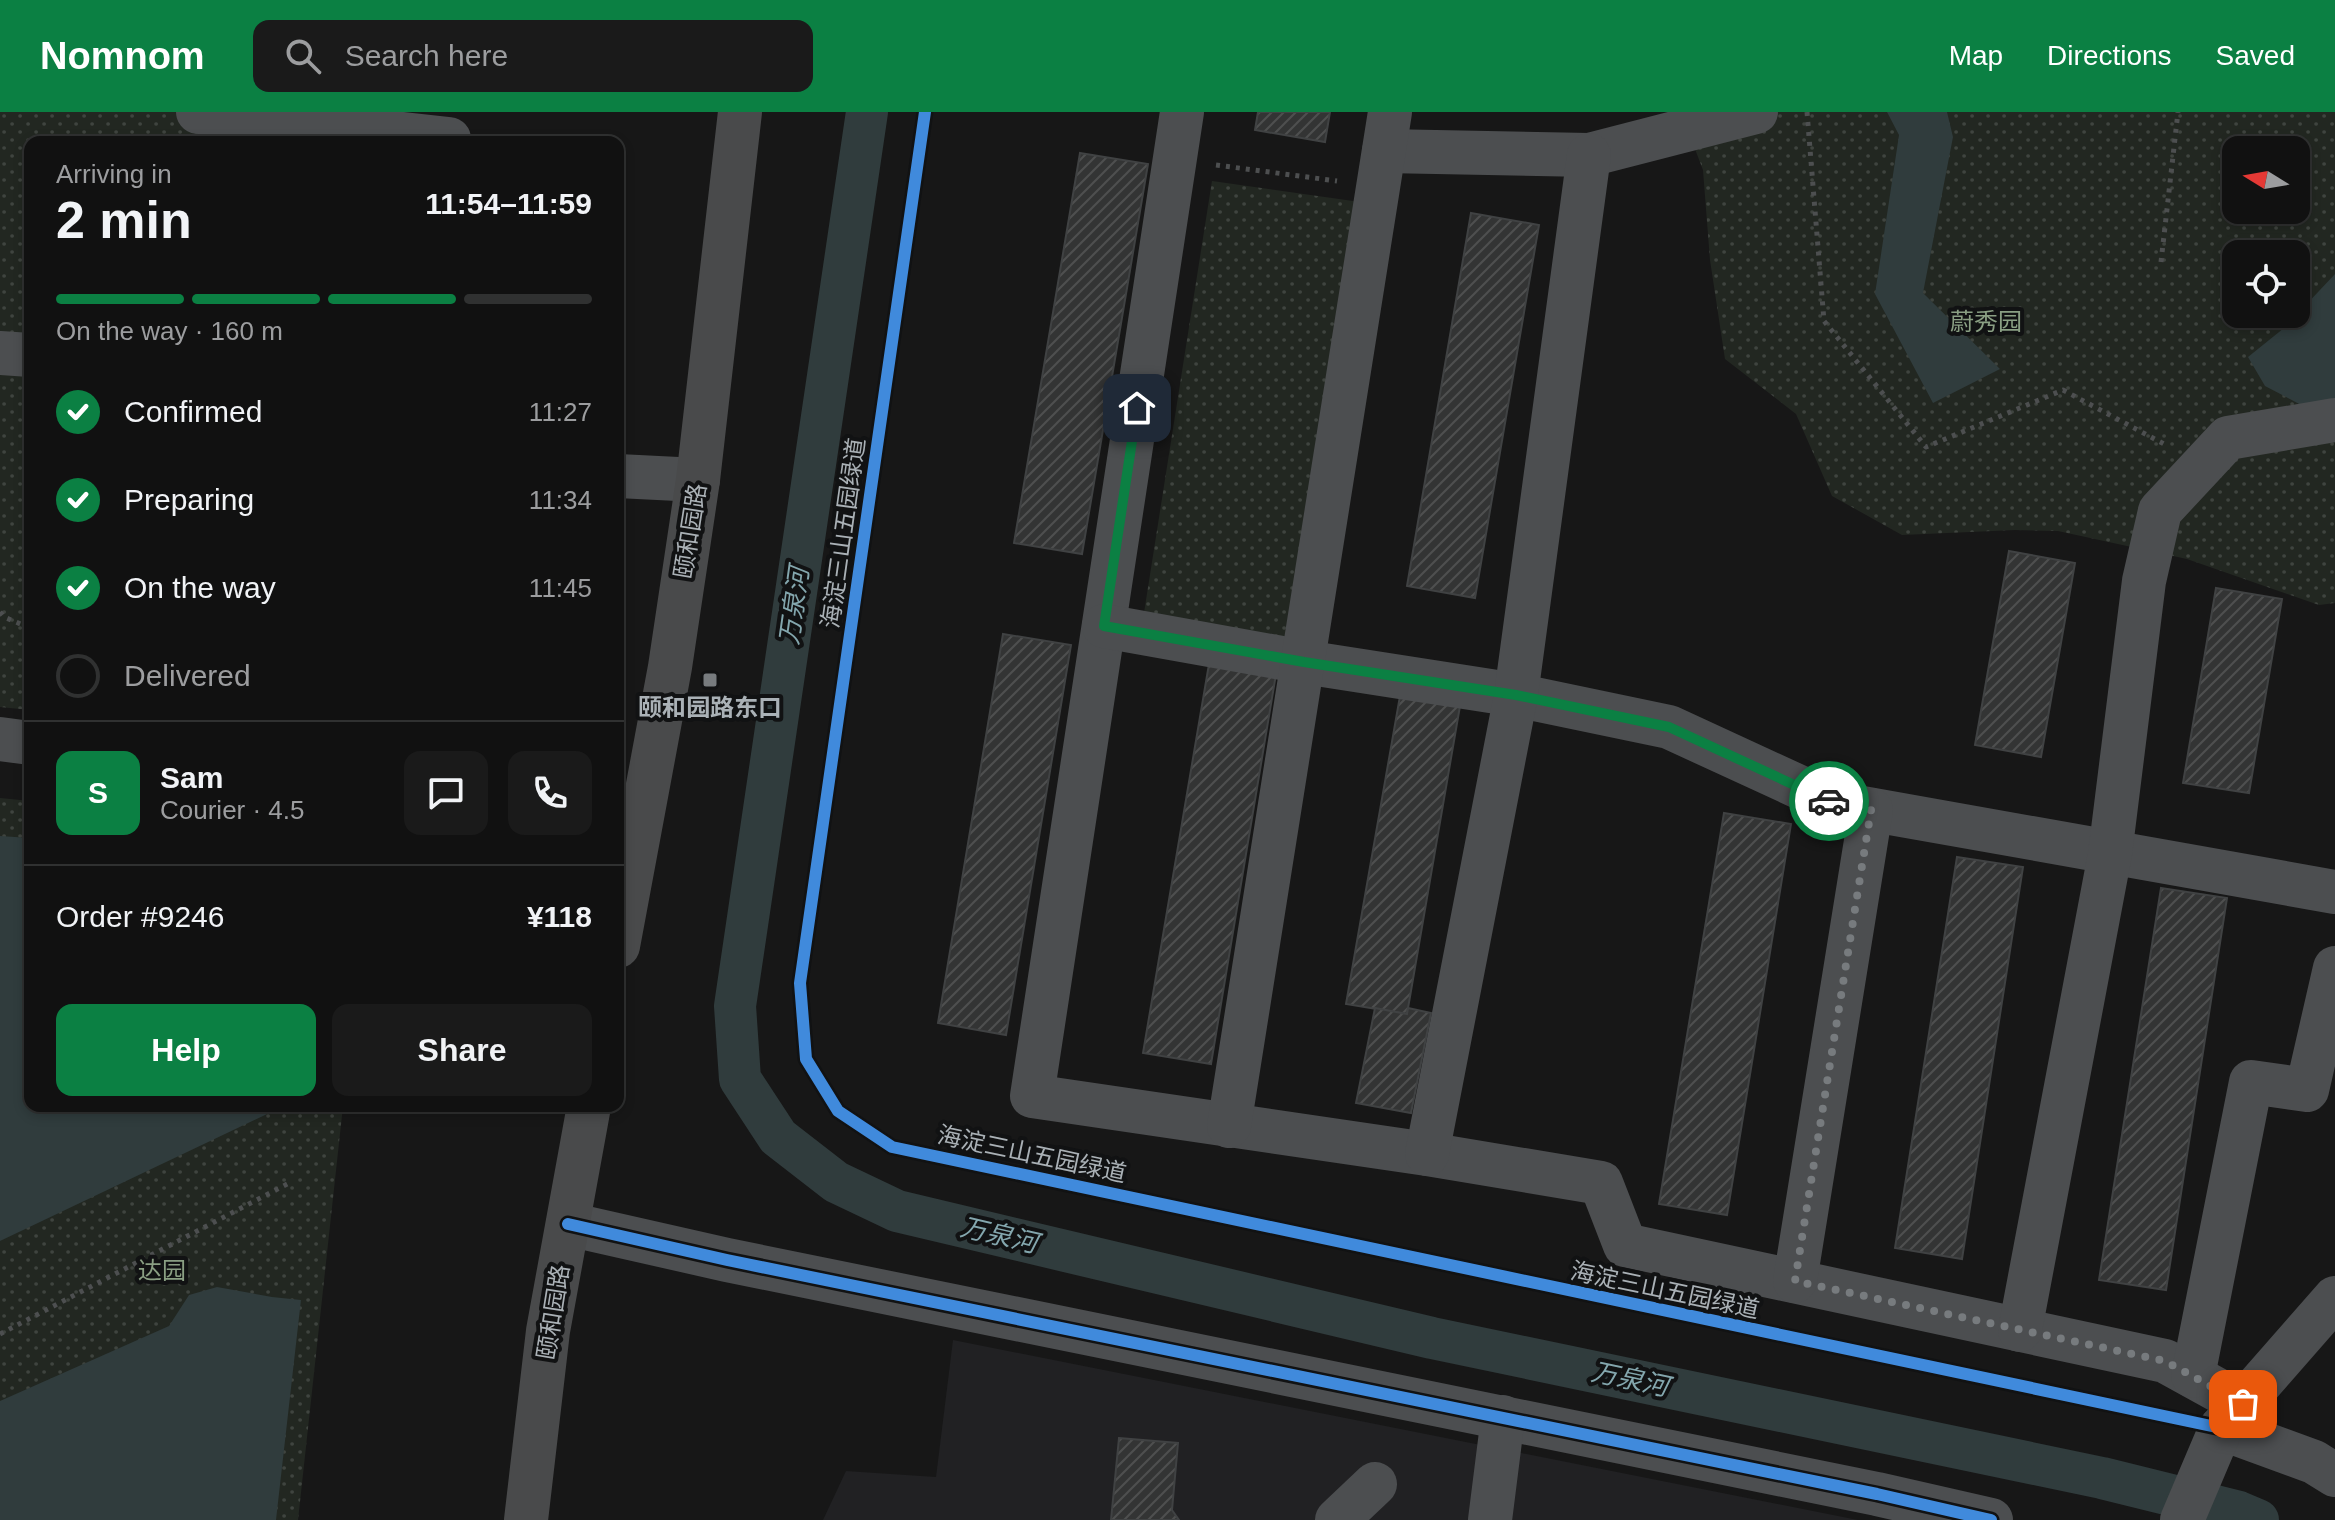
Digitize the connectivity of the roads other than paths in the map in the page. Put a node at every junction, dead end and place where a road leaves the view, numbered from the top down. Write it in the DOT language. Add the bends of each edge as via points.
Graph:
graph roads {
  1 [pos="198,112"];
  2 [pos="740,112"];
  3 [pos="1182,112"];
  4 [pos="1756,112"];
  5 [pos="421,136"];
  6 [pos="1384,150"];
  7 [pos="1589,155"];
  8 [pos="0,353"];
  9 [pos="24,355"];
  10 [pos="2335,420"];
  11 [pos="624,476"];
  12 [pos="698,480"];
  13 [pos="1104,626"];
  14 [pos="1304,662"];
  15 [pos="1516,695"];
  16 [pos="0,739"];
  17 [pos="24,742"];
  18 [pos="631,806"];
  19 [pos="1871,810"];
  20 [pos="2110,854"];
  21 [pos="624,881"];
  22 [pos="2335,892"];
  23 [pos="2335,968"];
  24 [pos="588,1112"];
  25 [pos="1229,1126"];
  26 [pos="1427,1154"];
  27 [pos="568,1224"];
  28 [pos="1795,1281"];
  29 [pos="2335,1298"];
  30 [pos="2020,1330"];
  31 [pos="2193,1376"];
  32 [pos="2232,1416"];
  33 [pos="1503,1417"];
  34 [pos="2335,1475"];
  35 [pos="1375,1484"];
  36 [pos="526,1520"];
  37 [pos="1337,1520"];
  38 [pos="1490,1520"];
  39 [pos="1991,1520"];
  40 [pos="2182,1520"];
  1 -- 5 [label="street"];
  2 -- 12 [label="main road, 颐和园路"];
  3 -- 13 [label="street"];
  4 -- 7 [label="street"];
  6 -- 7 [label="street"];
  6 -- 14 [label="street"];
  7 -- 15 [label="street"];
  8 -- 9 [label="street"];
  10 -- 20 [label="street" via="2228,438 2160,511 2144,581"];
  11 -- 12 [label="street"];
  12 -- 18 [label="main road, 颐和园路" via="670,667"];
  13 -- 14 [label="street"];
  13 -- 25 [label="street" via="1032,1096"];
  14 -- 15 [label="street"];
  14 -- 25 [label="street"];
  15 -- 19 [label="street" via="1669,727 1834,803"];
  15 -- 26 [label="street"];
  16 -- 17 [label="street"];
  18 -- 21 [label="main road, 颐和园路"];
  19 -- 20 [label="street"];
  19 -- 28 [label="street"];
  20 -- 22 [label="street"];
  20 -- 30 [label="street"];
  23 -- 31 [label="street" via="2307,1090 2251,1082"];
  24 -- 27 [label="main road, 颐和园路"];
  25 -- 26 [label="street"];
  26 -- 28 [label="street" via="1601,1183 1625,1245"];
  27 -- 33 [label="street"];
  27 -- 36 [label="main road, 颐和园路" via="548,1331"];
  28 -- 30 [label="street"];
  29 -- 32 [label="street"];
  30 -- 31 [label="street" via="2165,1361"];
  31 -- 32 [label="street"];
  32 -- 34 [label="street"];
  32 -- 40 [label="street"];
  33 -- 38 [label="street"];
  33 -- 39 [label="street"];
  35 -- 37 [label="street"];
}
